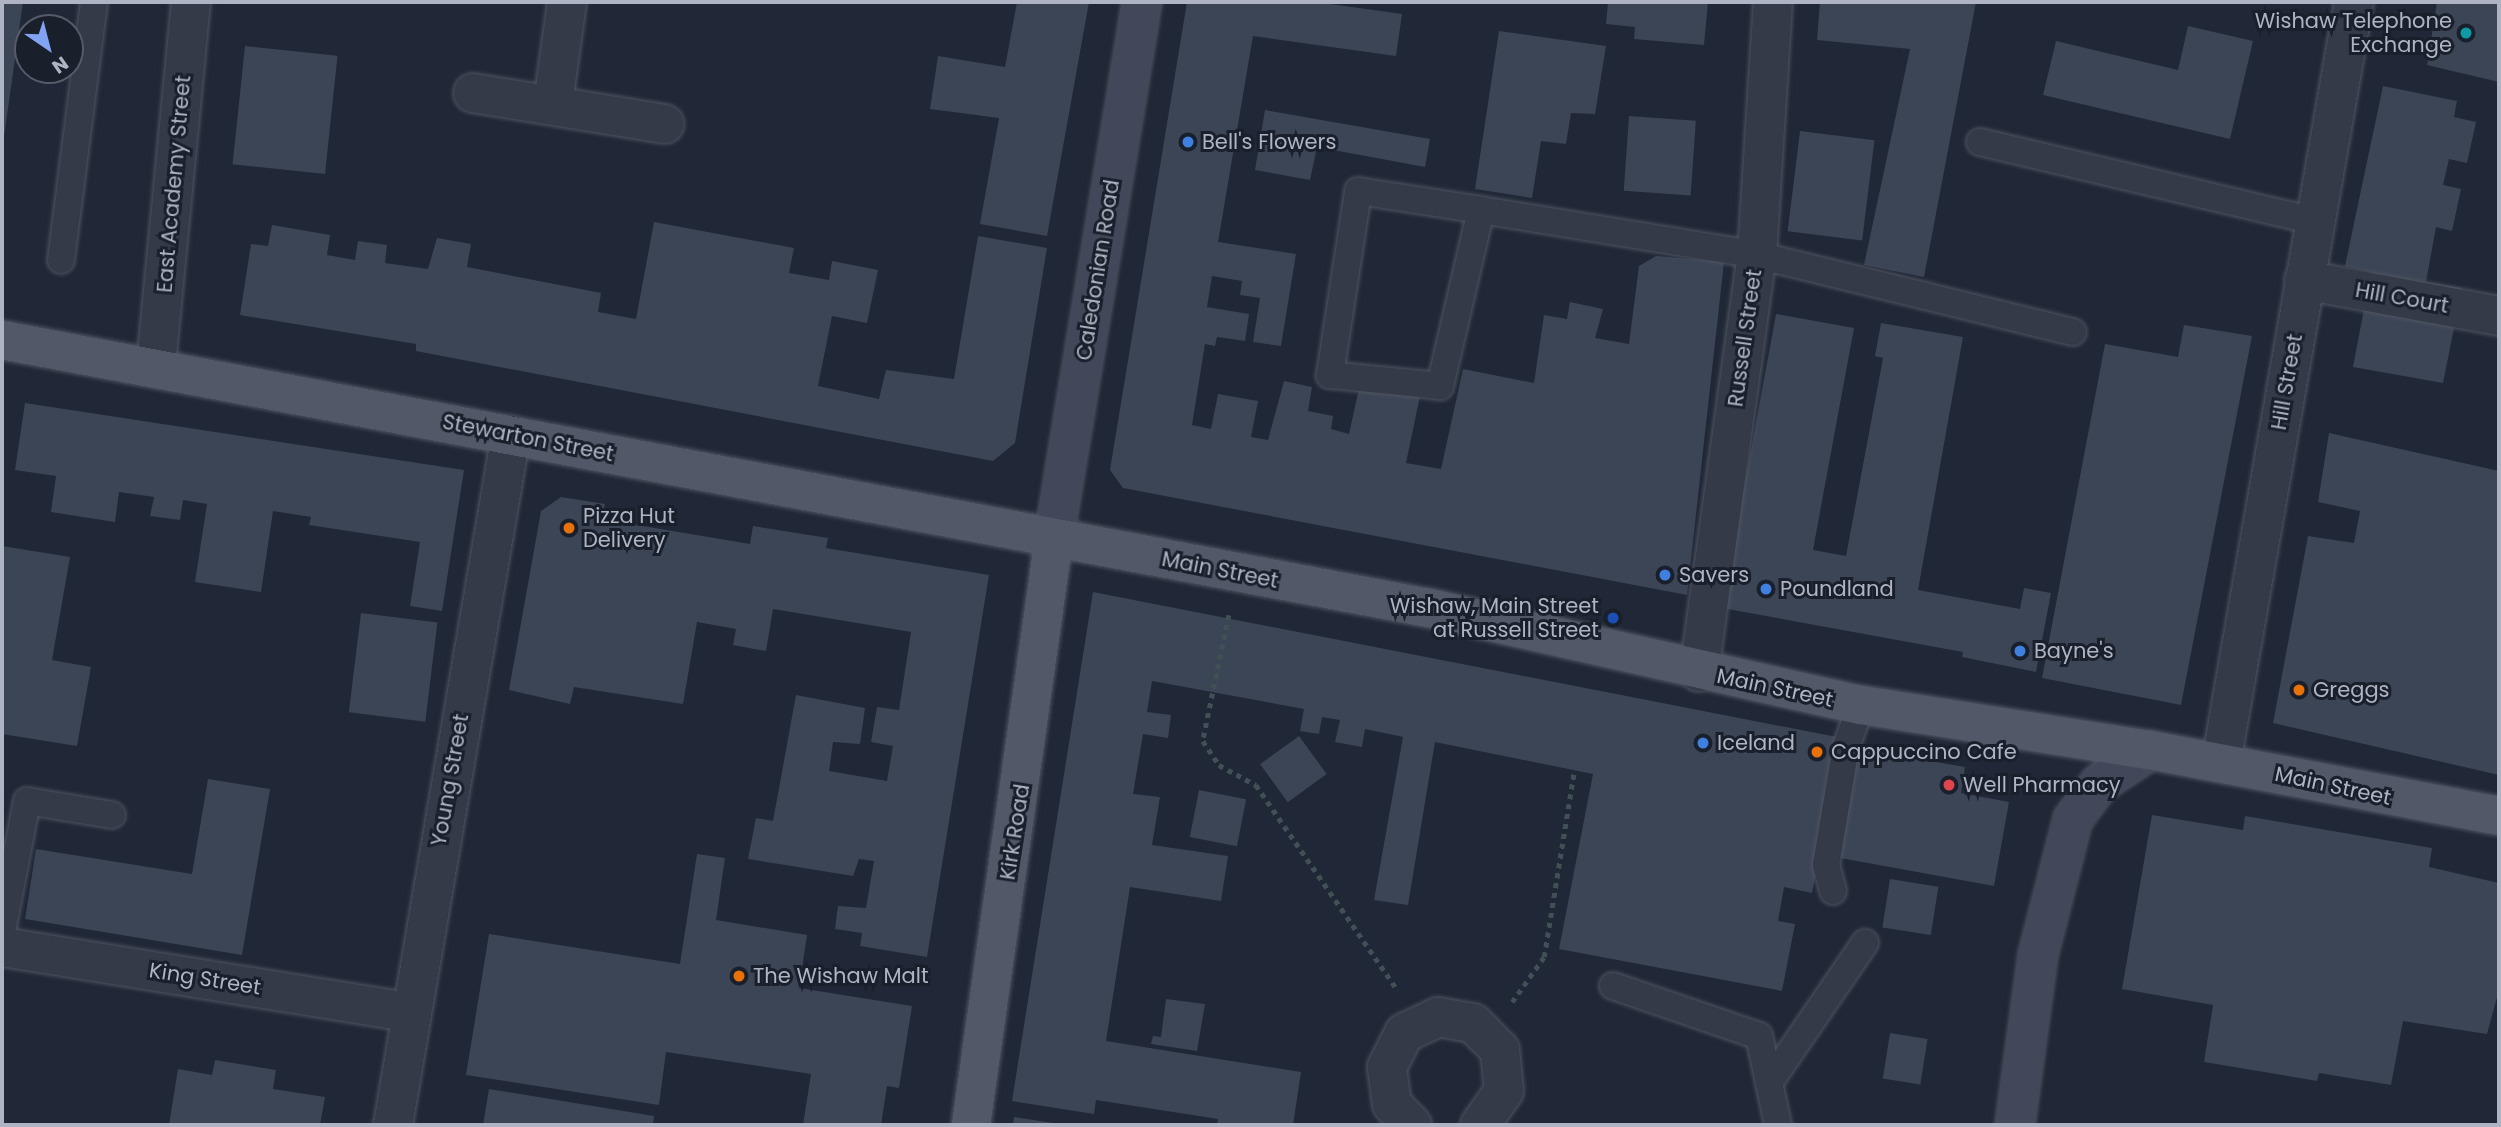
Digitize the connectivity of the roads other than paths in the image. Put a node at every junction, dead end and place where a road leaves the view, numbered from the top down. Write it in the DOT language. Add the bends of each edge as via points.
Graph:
graph roads {
  1 [pos="94,2"];
  2 [pos="191,2"];
  3 [pos="567,2"];
  4 [pos="1142,2"];
  5 [pos="1773,2"];
  6 [pos="2354,2"];
  7 [pos="472,93"];
  8 [pos="553,103"];
  9 [pos="665,124"];
  10 [pos="1980,142"];
  11 [pos="1481,210"];
  12 [pos="2315,221"];
  13 [pos="1757,255"];
  14 [pos="61,260"];
  15 [pos="2304,281"];
  16 [pos="2499,316"];
  17 [pos="2073,332"];
  18 [pos="2,340"];
  19 [pos="156,365"];
  20 [pos="511,435"];
  21 [pos="1054,538"];
  22 [pos="1699,672"];
  23 [pos="1861,705"];
  24 [pos="2150,750"];
  25 [pos="2221,763"];
  26 [pos="112,815"];
  27 [pos="2499,817"];
  28 [pos="1833,891"];
  29 [pos="2,931"];
  30 [pos="1865,943"];
  31 [pos="2,947"];
  32 [pos="1613,986"];
  33 [pos="409,1012"];
  34 [pos="1769,1083"];
  35 [pos="2015,1124"];
  36 [pos="393,1125"];
  37 [pos="971,1125"];
  38 [pos="1412,1125"];
  39 [pos="1483,1125"];
  40 [pos="1778,1125"];
  1 -- 14 [label="lane"];
  2 -- 19 [label="street, East Academy Street"];
  3 -- 8 [label="street"];
  4 -- 21 [label="main road, Caledonian Road"];
  5 -- 13 [label="street, Russell Street"];
  6 -- 12 [label="street, Hill Street"];
  7 -- 8 [label="street"];
  8 -- 9 [label="street"];
  10 -- 12 [label="lane"];
  11 -- 11 [label="lane" via="1357,191 1330,375 1440,386"];
  11 -- 13 [label="lane"];
  12 -- 15 [label="street, Hill Street"];
  13 -- 17 [label="lane"];
  13 -- 22 [label="street, Russell Street"];
  15 -- 16 [label="street, Hill Court"];
  15 -- 25 [label="street, Hill Street"];
  18 -- 19 [label="main road, Stewarton Street"];
  19 -- 20 [label="main road, Stewarton Street"];
  20 -- 21 [label="main road, Stewarton Street"];
  20 -- 33 [label="street, Young Street"];
  21 -- 22 [label="main road, Main Street" via="1429,608"];
  21 -- 37 [label="main road, Kirk Road"];
  22 -- 23 [label="main road, Main Street"];
  23 -- 24 [label="main road, Main Street"];
  23 -- 28 [label="lane" via="1846,747 1826,864"];
  24 -- 25 [label="main road, Main Street"];
  24 -- 35 [label="main road" via="2099,784 2073,819 2038,955"];
  25 -- 27 [label="main road, Main Street"];
  26 -- 29 [label="lane" via="27,801"];
  30 -- 34 [label="lane"];
  31 -- 33 [label="street, King Street"];
  32 -- 34 [label="lane" via="1759,1036"];
  33 -- 36 [label="street, Young Street"];
  34 -- 40 [label="lane"];
  38 -- 39 [label="street" via="1392,1104 1387,1067 1398,1041 1420,1022 1456,1017 1488,1033 1500,1050 1505,1080 1496,1110"];
}
